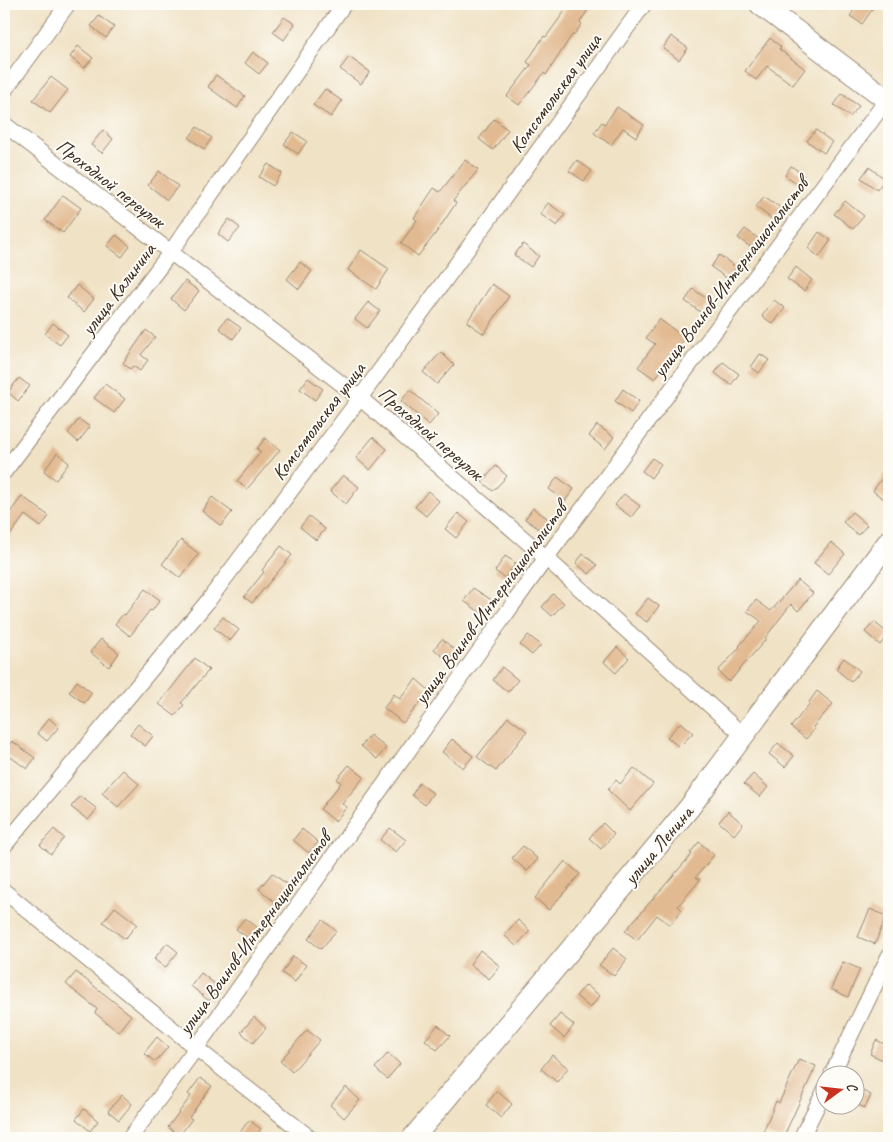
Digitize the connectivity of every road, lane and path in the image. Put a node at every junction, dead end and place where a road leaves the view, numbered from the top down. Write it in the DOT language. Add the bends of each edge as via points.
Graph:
graph roads {
  1 [pos="68,4"];
  2 [pos="344,4"];
  3 [pos="644,4"];
  4 [pos="760,4"];
  5 [pos="4,91"];
  6 [pos="889,99"];
  7 [pos="4,124"];
  8 [pos="170,253"];
  9 [pos="360,398"];
  10 [pos="4,472"];
  11 [pos="889,541"];
  12 [pos="546,558"];
  13 [pos="744,736"];
  14 [pos="4,846"];
  15 [pos="4,891"];
  16 [pos="889,956"];
  17 [pos="196,1048"];
  18 [pos="837,1064"];
  19 [pos="816,1108"];
  20 [pos="130,1138"];
  21 [pos="310,1138"];
  22 [pos="413,1138"];
  23 [pos="801,1138"];
  1 -- 5 [label="street"];
  2 -- 8 [label="street, улица Калинина"];
  3 -- 9 [label="street, Комсомольская улица"];
  4 -- 6 [label="main road"];
  6 -- 12 [label="street, улица Воинов-Интернационалистов"];
  7 -- 8 [label="street, Проходной переулок"];
  8 -- 9 [label="street, Проходной переулок"];
  8 -- 10 [label="street, улица Калинина"];
  9 -- 12 [label="street, Проходной переулок"];
  9 -- 14 [label="street, Комсомольская улица" via="208,601"];
  11 -- 13 [label="main road, улица Ленина"];
  12 -- 13 [label="street, Проходной переулок"];
  12 -- 17 [label="street, улица Воинов-Интернационалистов"];
  13 -- 22 [label="main road, улица Ленина" via="689,808"];
  15 -- 17 [label="street"];
  16 -- 18 [label="street"];
  17 -- 20 [label="street, улица Воинов-Интернационалистов"];
  17 -- 21 [label="street"];
  19 -- 23 [label="street"];
}
